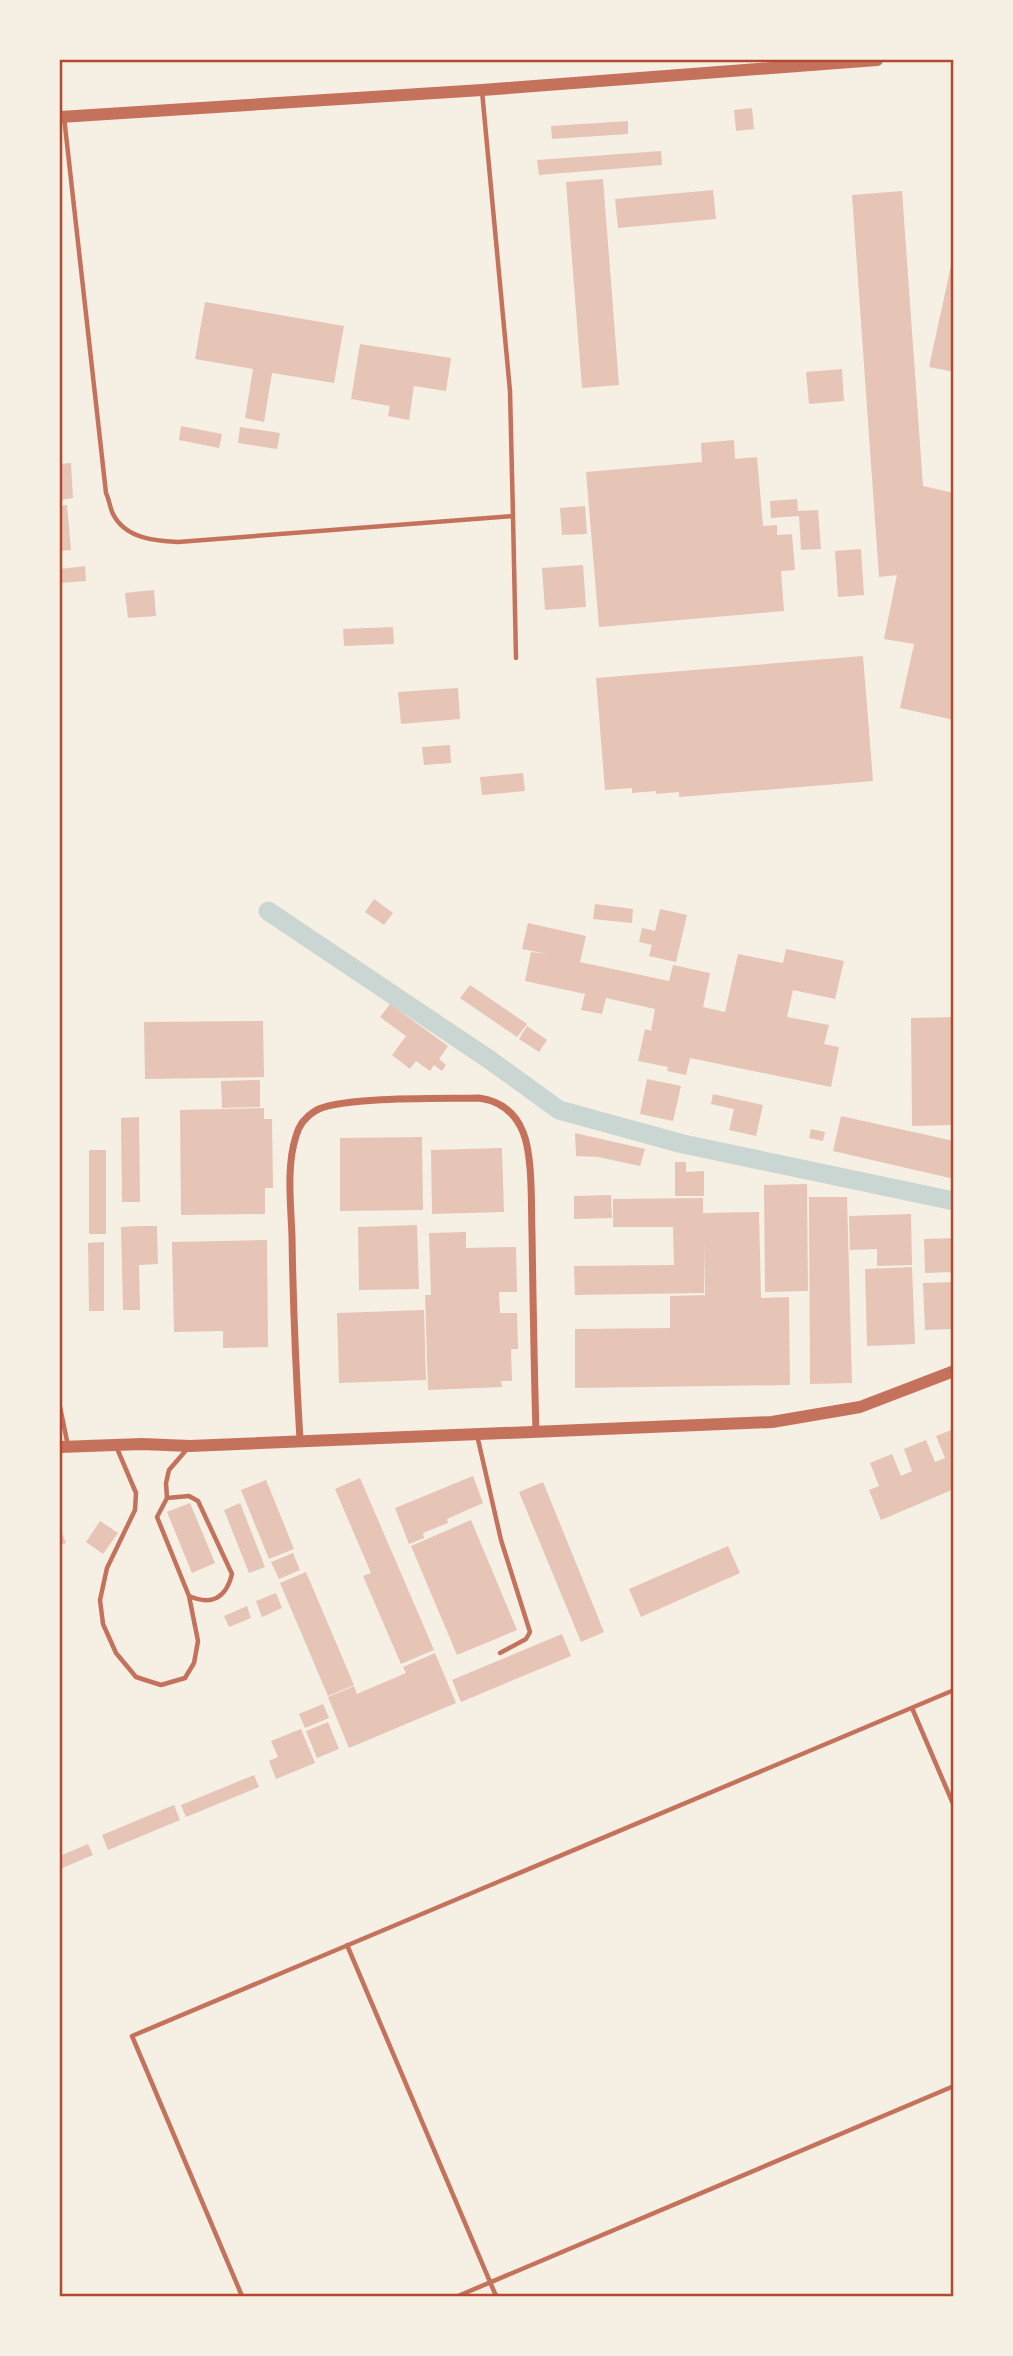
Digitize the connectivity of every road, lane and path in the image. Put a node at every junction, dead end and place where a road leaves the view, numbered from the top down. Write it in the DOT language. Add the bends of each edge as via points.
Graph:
graph roads {
  1 [pos="877,60"];
  2 [pos="794,63"];
  3 [pos="482,90"];
  4 [pos="62,116"];
  5 [pos="513,516"];
  6 [pos="516,658"];
  7 [pos="954,1371"];
  8 [pos="60,1407"];
  9 [pos="536,1432"];
  10 [pos="477,1434"];
  11 [pos="300,1440"];
  12 [pos="116,1445"];
  13 [pos="190,1446"];
  14 [pos="64,1447"];
  15 [pos="167,1498"];
  16 [pos="189,1596"];
  17 [pos="500,1653"];
  18 [pos="954,1690"];
  19 [pos="912,1707"];
  20 [pos="954,1806"];
  21 [pos="347,1945"];
  22 [pos="954,2087"];
  23 [pos="490,2283"];
  24 [pos="242,2297"];
  25 [pos="458,2297"];
  26 [pos="496,2297"];
  1 -- 2 [label="street"];
  2 -- 3 [label="street"];
  3 -- 4 [label="street"];
  3 -- 5 [label="lane" via="510,391"];
  4 -- 5 [label="lane" via="106,492 114,516 129,532 155,541 178,542"];
  5 -- 6 [label="lane"];
  7 -- 9 [label="street" via="860,1407 772,1422"];
  8 -- 14 [label="lane"];
  9 -- 10 [label="street"];
  9 -- 11 [label="street" via="531,1217 524,1134 512,1114 489,1100 381,1101 318,1109 302,1123 296,1136 291,1197"];
  10 -- 11 [label="street"];
  10 -- 17 [label="lane" via="501,1540 530,1632"];
  11 -- 13 [label="street"];
  12 -- 13 [label="street"];
  12 -- 14 [label="street"];
  12 -- 16 [label="lane" via="136,1493 135,1510 107,1569 100,1600 103,1624 116,1653 136,1677 161,1685 185,1678 194,1663 198,1641"];
  13 -- 15 [label="lane" via="169,1470"];
  15 -- 16 [label="lane" via="157,1517"];
  15 -- 16 [label="lane" via="189,1496 198,1501 232,1574 219,1598 202,1602"];
  18 -- 19 [label="lane"];
  19 -- 20 [label="lane"];
  19 -- 21 [label="lane"];
  21 -- 23 [label="lane"];
  21 -- 24 [label="lane" via="132,2036"];
  22 -- 23 [label="lane"];
  23 -- 25 [label="lane"];
  23 -- 26 [label="lane"];
}
